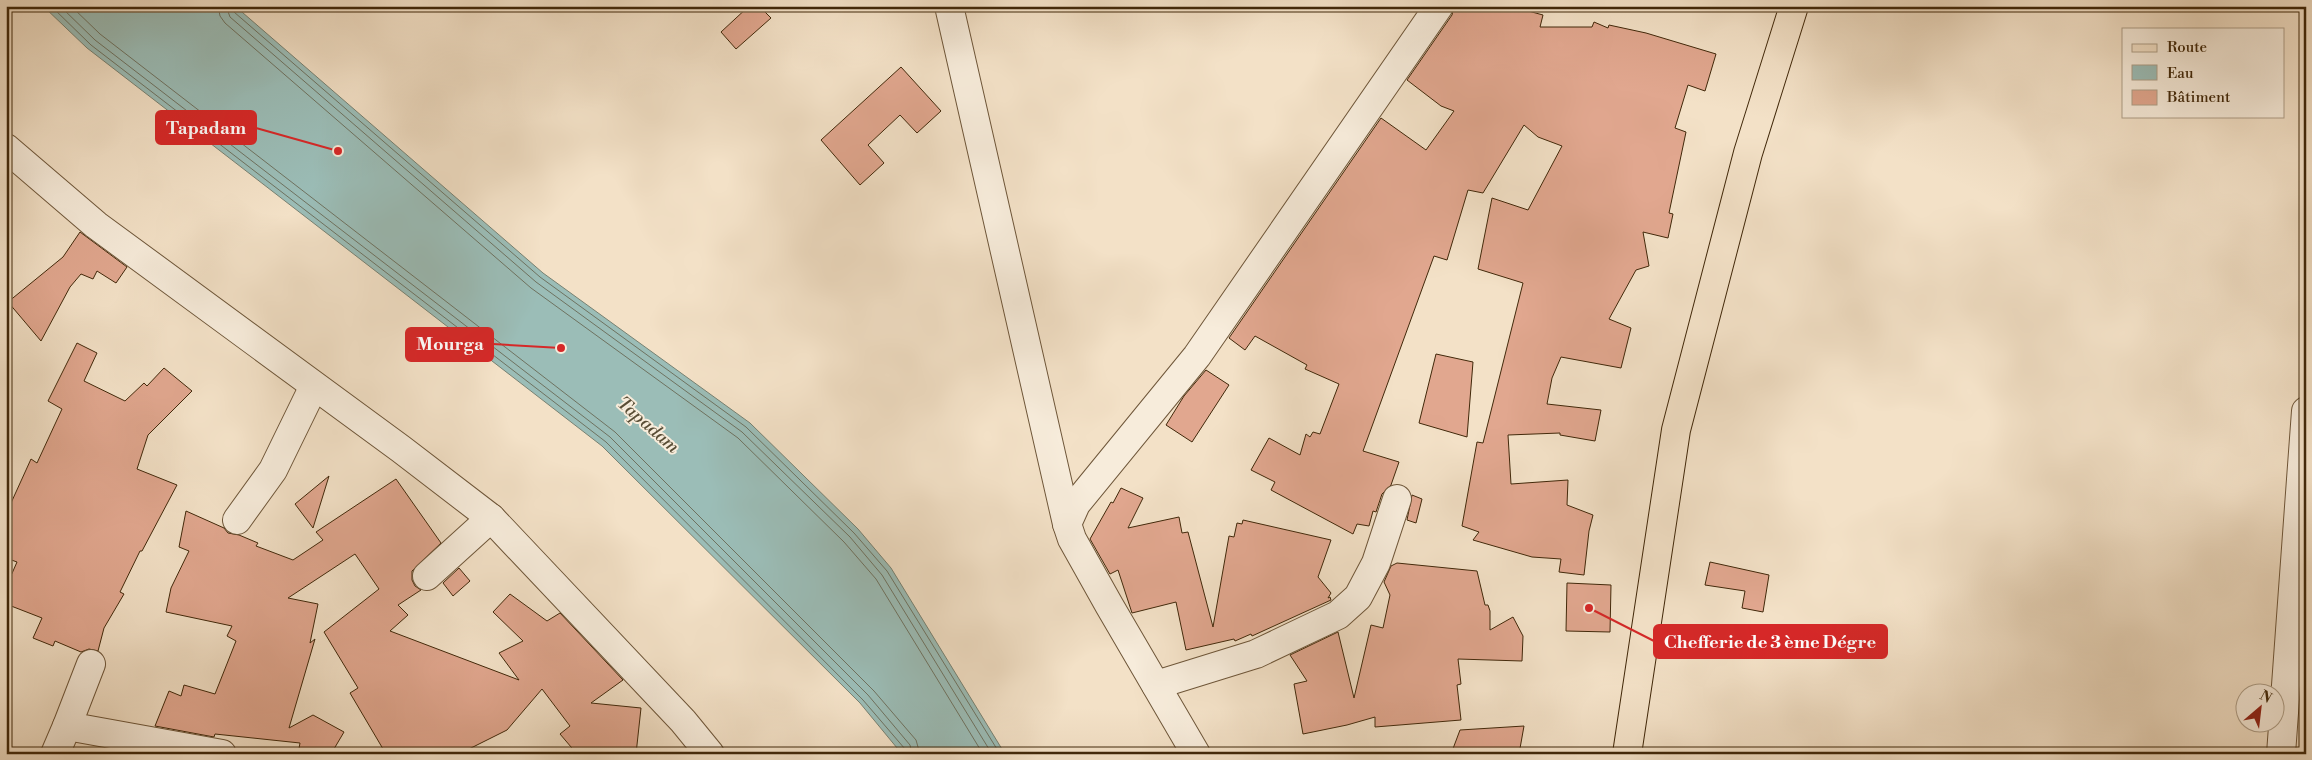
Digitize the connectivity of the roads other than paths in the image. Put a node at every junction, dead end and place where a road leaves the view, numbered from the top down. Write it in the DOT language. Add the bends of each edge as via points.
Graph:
graph roads {
  1 [pos="949,6"];
  2 [pos="1439,6"];
  3 [pos="1794,6"];
  4 [pos="6,148"];
  5 [pos="314,386"];
  6 [pos="2306,410"];
  7 [pos="1397,499"];
  8 [pos="491,518"];
  9 [pos="237,520"];
  10 [pos="1067,524"];
  11 [pos="427,576"];
  12 [pos="91,664"];
  13 [pos="1156,685"];
  14 [pos="67,726"];
  15 [pos="56,754"];
  16 [pos="222,754"];
  17 [pos="710,754"];
  18 [pos="1196,754"];
  19 [pos="1627,754"];
  20 [pos="2281,754"];
  1 -- 10 [label="street"];
  2 -- 10 [label="street" via="1197,356 1076,504"];
  3 -- 19 [label="main road" via="1748,154 1676,430"];
  4 -- 5 [label="street" via="96,226"];
  5 -- 8 [label="street"];
  5 -- 9 [label="street" via="273,470"];
  6 -- 20 [label="street"];
  7 -- 13 [label="street" via="1376,563 1358,597 1338,615 1256,654"];
  8 -- 11 [label="street"];
  8 -- 17 [label="street"];
  10 -- 13 [label="street" via="1072,540"];
  12 -- 14 [label="street"];
  13 -- 18 [label="street"];
  14 -- 15 [label="street"];
  14 -- 16 [label="street"];
}
